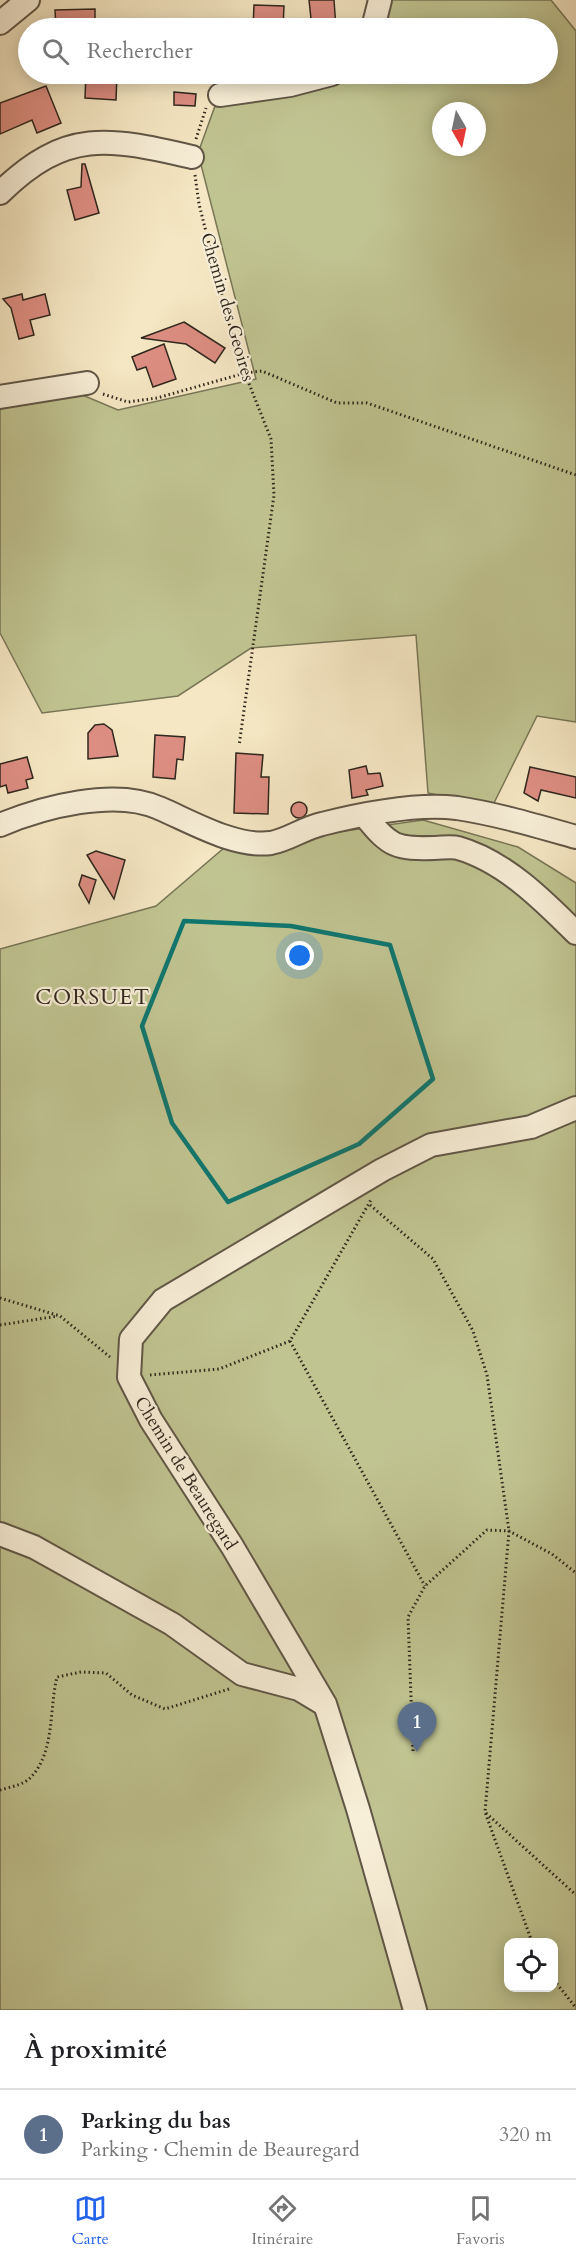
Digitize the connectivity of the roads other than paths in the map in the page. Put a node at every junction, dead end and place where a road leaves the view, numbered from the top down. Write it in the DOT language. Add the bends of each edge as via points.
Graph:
graph roads {
  1 [pos="28,0"];
  2 [pos="380,0"];
  3 [pos="376,18"];
  4 [pos="0,23"];
  5 [pos="294,84"];
  6 [pos="219,95"];
  7 [pos="192,157"];
  8 [pos="0,193"];
  9 [pos="87,383"];
  10 [pos="0,397"];
  11 [pos="365,816"];
  12 [pos="0,825"];
  13 [pos="576,837"];
  14 [pos="576,933"];
  15 [pos="576,1108"];
  16 [pos="0,1534"];
  17 [pos="325,1704"];
  18 [pos="415,2010"];
  1 -- 4 [label="street"];
  2 -- 3 [label="street"];
  5 -- 6 [label="street"];
  7 -- 8 [label="street" via="132,143 71,147 46,155"];
  9 -- 10 [label="street"];
  11 -- 12 [label="street" via="323,823 271,843 240,840 198,828 158,807 127,800 91,801 27,813"];
  11 -- 13 [label="street" via="410,808 456,808"];
  11 -- 14 [label="street" via="385,840 399,846 456,847 497,866 541,897"];
  15 -- 17 [label="street, Chemin de Beauregard" via="531,1127 431,1145 382,1170 163,1300 131,1340 129,1377 151,1420"];
  16 -- 17 [label="street" via="34,1547 172,1624 242,1674 299,1689"];
  17 -- 18 [label="street, Chemin de Beauregard"];
}
